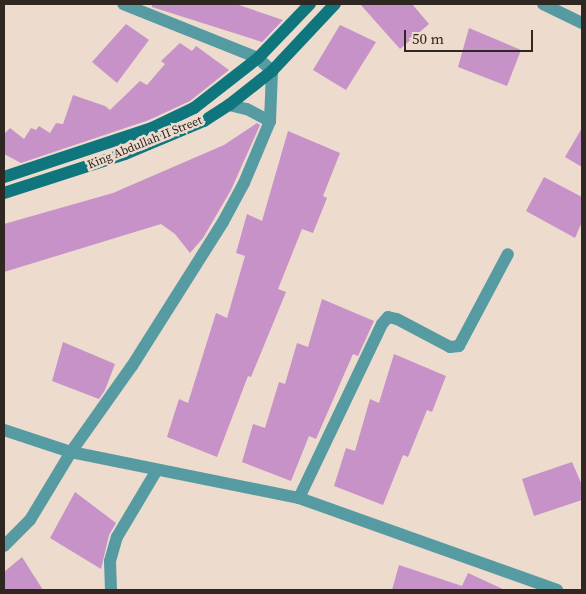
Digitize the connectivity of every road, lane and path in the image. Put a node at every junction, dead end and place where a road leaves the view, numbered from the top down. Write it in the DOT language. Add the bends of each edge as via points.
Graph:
graph roads {
  1 [pos="123,4"];
  2 [pos="310,4"];
  3 [pos="334,4"];
  4 [pos="543,4"];
  5 [pos="582,23"];
  6 [pos="258,58"];
  7 [pos="272,71"];
  8 [pos="229,105"];
  9 [pos="270,120"];
  10 [pos="4,177"];
  11 [pos="4,193"];
  12 [pos="508,254"];
  13 [pos="4,430"];
  14 [pos="71,452"];
  15 [pos="157,470"];
  16 [pos="299,498"];
  17 [pos="4,546"];
  18 [pos="112,590"];
  19 [pos="556,590"];
  1 -- 6 [label="street"];
  2 -- 6 [label="main road, King Abdullah II Street"];
  3 -- 7 [label="main road, King Abdullah II Street"];
  4 -- 5 [label="street"];
  6 -- 7 [label="street"];
  6 -- 10 [label="main road, King Abdullah II Street" via="194,108 172,119"];
  7 -- 8 [label="main road, King Abdullah II Street"];
  7 -- 9 [label="street"];
  8 -- 9 [label="street" via="248,109"];
  8 -- 11 [label="main road, King Abdullah II Street" via="204,121 134,150"];
  9 -- 14 [label="street" via="224,222 132,366"];
  12 -- 16 [label="street" via="459,346 450,346 397,319 388,317 382,324"];
  13 -- 14 [label="street"];
  14 -- 15 [label="street"];
  14 -- 17 [label="street" via="30,520"];
  15 -- 16 [label="street"];
  15 -- 18 [label="street" via="117,537 110,561"];
  16 -- 19 [label="street"];
}
